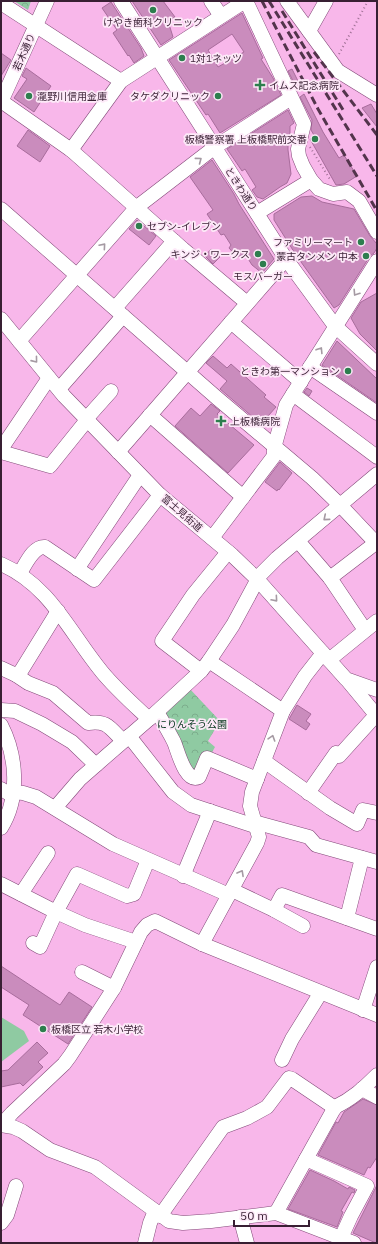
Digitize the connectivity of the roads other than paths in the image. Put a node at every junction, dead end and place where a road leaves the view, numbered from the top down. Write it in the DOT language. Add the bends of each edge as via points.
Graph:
graph roads {
  1 [pos="47,1"];
  2 [pos="121,1"];
  3 [pos="211,1"];
  4 [pos="246,1"];
  5 [pos="287,1"];
  6 [pos="326,1"];
  7 [pos="1,3"];
  8 [pos="221,16"];
  9 [pos="36,25"];
  10 [pos="309,31"];
  11 [pos="157,57"];
  12 [pos="121,81"];
  13 [pos="377,96"];
  14 [pos="291,98"];
  15 [pos="1,102"];
  16 [pos="214,147"];
  17 [pos="71,150"];
  18 [pos="311,180"];
  19 [pos="137,207"];
  20 [pos="1,209"];
  21 [pos="257,213"];
  22 [pos="377,232"];
  23 [pos="174,241"];
  24 [pos="286,259"];
  25 [pos="377,261"];
  26 [pos="77,276"];
  27 [pos="247,303"];
  28 [pos="119,312"];
  29 [pos="1,319"];
  30 [pos="231,322"];
  31 [pos="335,326"];
  32 [pos="19,341"];
  33 [pos="377,364"];
  34 [pos="310,366"];
  35 [pos="188,372"];
  36 [pos="49,378"];
  37 [pos="297,388"];
  38 [pos="59,389"];
  39 [pos="111,391"];
  40 [pos="377,413"];
  41 [pos="150,415"];
  42 [pos="86,419"];
  43 [pos="274,448"];
  44 [pos="1,451"];
  45 [pos="118,452"];
  46 [pos="377,457"];
  47 [pos="377,474"];
  48 [pos="140,475"];
  49 [pos="160,495"];
  50 [pos="244,497"];
  51 [pos="341,506"];
  52 [pos="212,538"];
  53 [pos="298,541"];
  54 [pos="377,543"];
  55 [pos="228,552"];
  56 [pos="1,564"];
  57 [pos="77,569"];
  58 [pos="20,573"];
  59 [pos="330,578"];
  60 [pos="257,579"];
  61 [pos="58,610"];
  62 [pos="377,621"];
  63 [pos="365,630"];
  64 [pos="326,657"];
  65 [pos="205,666"];
  66 [pos="1,668"];
  67 [pos="16,675"];
  68 [pos="346,679"];
  69 [pos="377,690"];
  70 [pos="1,710"];
  71 [pos="283,711"];
  72 [pos="153,716"];
  73 [pos="377,716"];
  74 [pos="1,725"];
  75 [pos="126,738"];
  76 [pos="264,761"];
  77 [pos="96,765"];
  78 [pos="258,779"];
  79 [pos="10,793"];
  80 [pos="308,793"];
  81 [pos="55,808"];
  82 [pos="210,811"];
  83 [pos="377,813"];
  84 [pos="255,824"];
  85 [pos="1,828"];
  86 [pos="48,853"];
  87 [pos="362,858"];
  88 [pos="148,860"];
  89 [pos="377,862"];
  90 [pos="183,876"];
  91 [pos="1,884"];
  92 [pos="230,892"];
  93 [pos="21,894"];
  94 [pos="274,910"];
  95 [pos="56,912"];
  96 [pos="347,918"];
  97 [pos="303,926"];
  98 [pos="377,928"];
  99 [pos="136,942"];
  100 [pos="33,943"];
  101 [pos="202,944"];
  102 [pos="377,967"];
  103 [pos="82,972"];
  104 [pos="114,988"];
  105 [pos="319,992"];
  106 [pos="363,1010"];
  107 [pos="377,1015"];
  108 [pos="282,1060"];
  109 [pos="377,1075"];
  110 [pos="362,1089"];
  111 [pos="377,1097"];
  112 [pos="335,1108"];
  113 [pos="306,1159"];
  114 [pos="16,1186"];
  115 [pos="276,1213"];
  116 [pos="158,1214"];
  117 [pos="240,1217"];
  118 [pos="1,1223"];
  119 [pos="347,1241"];
  120 [pos="145,1243"];
  121 [pos="250,1243"];
  1 -- 9 [label="street, 若木通り"];
  2 -- 11 [label="street, ときわ通り"];
  3 -- 8 [label="street"];
  4 -- 8 [label="street"];
  4 -- 14 [label="street"];
  5 -- 10 [label="street"];
  6 -- 10 [label="street"];
  7 -- 9 [label="street"];
  8 -- 11 [label="street"];
  9 -- 12 [label="street"];
  9 -- 15 [label="street, 若木通り"];
  10 -- 13 [label="street" via="338,71"];
  11 -- 12 [label="street"];
  11 -- 16 [label="street, ときわ通り"];
  12 -- 17 [label="street"];
  14 -- 16 [label="street"];
  14 -- 18 [label="street" via="304,124 298,149"];
  15 -- 17 [label="street"];
  19 -- 16 [label="street, one-way"];
  16 -- 21 [label="street, ときわ通り"];
  17 -- 19 [label="street"];
  18 -- 21 [label="street"];
  18 -- 22 [label="street" via="325,192 347,192 359,201"];
  19 -- 23 [label="street"];
  26 -- 19 [label="street, one-way"];
  20 -- 26 [label="street"];
  21 -- 24 [label="street, ときわ通り"];
  23 -- 27 [label="street"];
  23 -- 28 [label="street"];
  24 -- 27 [label="street"];
  24 -- 31 [label="street, ときわ通り"];
  25 -- 31 [label="street, one-way"];
  26 -- 28 [label="street"];
  26 -- 32 [label="street"];
  27 -- 30 [label="street"];
  28 -- 35 [label="street"];
  28 -- 38 [label="street"];
  29 -- 32 [label="street, 富士見街道"];
  30 -- 35 [label="street"];
  30 -- 37 [label="street"];
  31 -- 33 [label="street, ときわ通り"];
  34 -- 31 [label="street, one-way"];
  32 -- 36 [label="street, 富士見街道, one-way"];
  34 -- 37 [label="street"];
  34 -- 40 [label="street"];
  35 -- 41 [label="street"];
  35 -- 43 [label="street"];
  36 -- 38 [label="street, 富士見街道"];
  36 -- 44 [label="street"];
  37 -- 43 [label="street" via="286,405"];
  37 -- 46 [label="street"];
  38 -- 42 [label="street, 富士見街道"];
  39 -- 42 [label="street"];
  41 -- 45 [label="street"];
  41 -- 50 [label="street"];
  42 -- 44 [label="street" via="50,466"];
  42 -- 45 [label="street, 富士見街道"];
  43 -- 50 [label="street" via="274,456"];
  43 -- 51 [label="street" via="312,478"];
  45 -- 48 [label="street, 富士見街道"];
  47 -- 51 [label="street"];
  48 -- 49 [label="street, 富士見街道"];
  48 -- 57 [label="street"];
  49 -- 52 [label="street, 富士見街道"];
  49 -- 57 [label="street" via="94,580"];
  50 -- 52 [label="street"];
  51 -- 53 [label="street, one-way"];
  51 -- 54 [label="street"];
  52 -- 55 [label="street, 富士見街道"];
  53 -- 59 [label="street"];
  53 -- 60 [label="street"];
  54 -- 59 [label="street"];
  55 -- 60 [label="street, 富士見街道"];
  55 -- 65 [label="street" via="193,595 162,641"];
  56 -- 58 [label="street"];
  57 -- 58 [label="street" via="45,547 40,547"];
  58 -- 61 [label="street"];
  59 -- 63 [label="street"];
  60 -- 64 [label="street, 富士見街道, one-way"];
  60 -- 65 [label="street" via="233,625"];
  61 -- 67 [label="street" via="21,671"];
  61 -- 72 [label="street" via="103,672"];
  62 -- 63 [label="street"];
  63 -- 64 [label="street"];
  64 -- 68 [label="street, 富士見街道"];
  64 -- 71 [label="street" via="305,676"];
  65 -- 71 [label="street"];
  65 -- 72 [label="street"];
  66 -- 67 [label="street"];
  67 -- 75 [label="street" via="53,693 88,723 99,721"];
  68 -- 69 [label="street, 富士見街道"];
  68 -- 73 [label="street"];
  70 -- 77 [label="street" via="15,711 42,724 72,742"];
  76 -- 71 [label="street, one-way"];
  72 -- 75 [label="street"];
  72 -- 78 [label="street" via="174,744 180,762 192,777 199,776 207,758"];
  73 -- 80 [label="street" via="339,756 336,753"];
  74 -- 79 [label="street" via="7,738 14,776"];
  75 -- 77 [label="street"];
  75 -- 82 [label="street" via="173,792 191,805"];
  76 -- 78 [label="street"];
  76 -- 80 [label="street"];
  77 -- 81 [label="street"];
  78 -- 84 [label="street" via="252,792 250,806"];
  79 -- 81 [label="street" via="36,797"];
  79 -- 85 [label="street" via="10,811"];
  80 -- 83 [label="street" via="357,824 363,810"];
  81 -- 88 [label="street" via="113,844"];
  82 -- 84 [label="street"];
  82 -- 90 [label="street"];
  84 -- 87 [label="street" via="309,837 316,845"];
  92 -- 84 [label="street, one-way" via="257,844 259,837"];
  86 -- 93 [label="street"];
  87 -- 89 [label="street"];
  87 -- 96 [label="street"];
  88 -- 90 [label="street"];
  88 -- 95 [label="street" via="134,894 127,896 77,874"];
  90 -- 92 [label="street"];
  91 -- 93 [label="street"];
  92 -- 94 [label="street"];
  92 -- 101 [label="street"];
  93 -- 95 [label="street"];
  94 -- 96 [label="street" via="282,896"];
  94 -- 97 [label="street"];
  95 -- 99 [label="street"];
  95 -- 100 [label="street" via="40,947"];
  96 -- 98 [label="street"];
  99 -- 101 [label="street" via="147,925 154,921"];
  99 -- 104 [label="street"];
  101 -- 105 [label="street"];
  102 -- 106 [label="street"];
  103 -- 104 [label="street"];
  104 -- 116 [label="street" via="64,1064 1,1125 22,1131 50,1150 95,1167"];
  105 -- 106 [label="street"];
  105 -- 108 [label="street"];
  106 -- 107 [label="street"];
  109 -- 110 [label="street"];
  110 -- 111 [label="street"];
  110 -- 112 [label="street"];
  112 -- 113 [label="street"];
  112 -- 116 [label="street" via="289,1078 267,1107 223,1127"];
  113 -- 115 [label="street"];
  113 -- 119 [label="street" via="367,1186 351,1216"];
  114 -- 118 [label="street" via="7,1215"];
  115 -- 117 [label="street"];
  115 -- 119 [label="street"];
  116 -- 117 [label="street" via="169,1221 183,1224"];
  116 -- 120 [label="street" via="150,1223"];
  117 -- 121 [label="street"];
}
